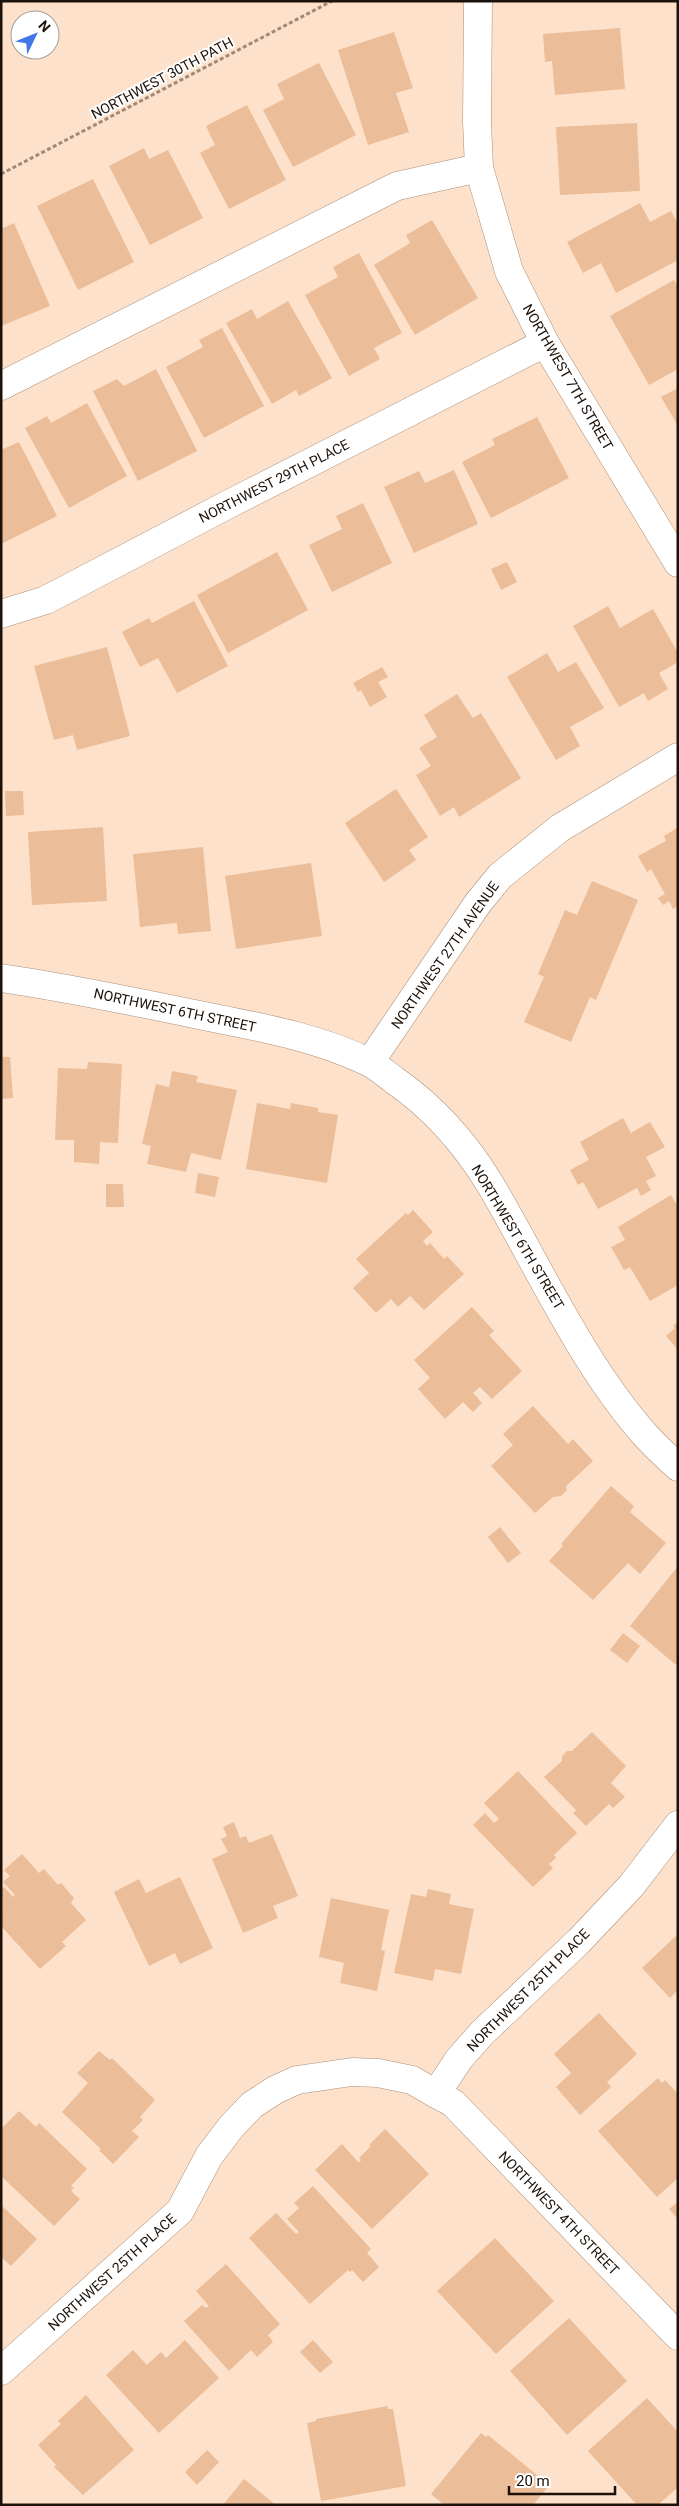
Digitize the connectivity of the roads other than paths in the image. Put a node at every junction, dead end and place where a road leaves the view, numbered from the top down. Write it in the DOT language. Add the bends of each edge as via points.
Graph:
graph roads {
  1 [pos="478,1"];
  2 [pos="479,168"];
  3 [pos="545,343"];
  4 [pos="1,386"];
  5 [pos="678,563"];
  6 [pos="1,614"];
  7 [pos="678,756"];
  8 [pos="1,978"];
  9 [pos="370,1062"];
  10 [pos="678,1467"];
  11 [pos="678,1825"];
  12 [pos="436,2094"];
  13 [pos="678,2336"];
  14 [pos="1,2371"];
  1 -- 2 [label="street, NORTHWEST 7TH STREET"];
  2 -- 3 [label="street, NORTHWEST 7TH STREET" via="510,271"];
  2 -- 4 [label="street" via="397,186"];
  3 -- 5 [label="street, NORTHWEST 7TH STREET"];
  3 -- 6 [label="street, NORTHWEST 29TH PLACE" via="46,600"];
  7 -- 9 [label="street, NORTHWEST 27TH AVENUE" via="560,828 500,876"];
  8 -- 9 [label="street, NORTHWEST 6TH STREET" via="51,985 271,1030 324,1044"];
  9 -- 10 [label="street, NORTHWEST 6TH STREET" via="420,1098 452,1130 489,1183 612,1392 646,1436"];
  11 -- 12 [label="street, NORTHWEST 25TH PLACE" via="631,1886 579,1941 482,2033 459,2059"];
  12 -- 13 [label="street, NORTHWEST 4TH STREET" via="453,2103"];
  12 -- 14 [label="street, NORTHWEST 25TH PLACE" via="412,2080 352,2072 296,2080 252,2104 209,2156 180,2211"];
}
